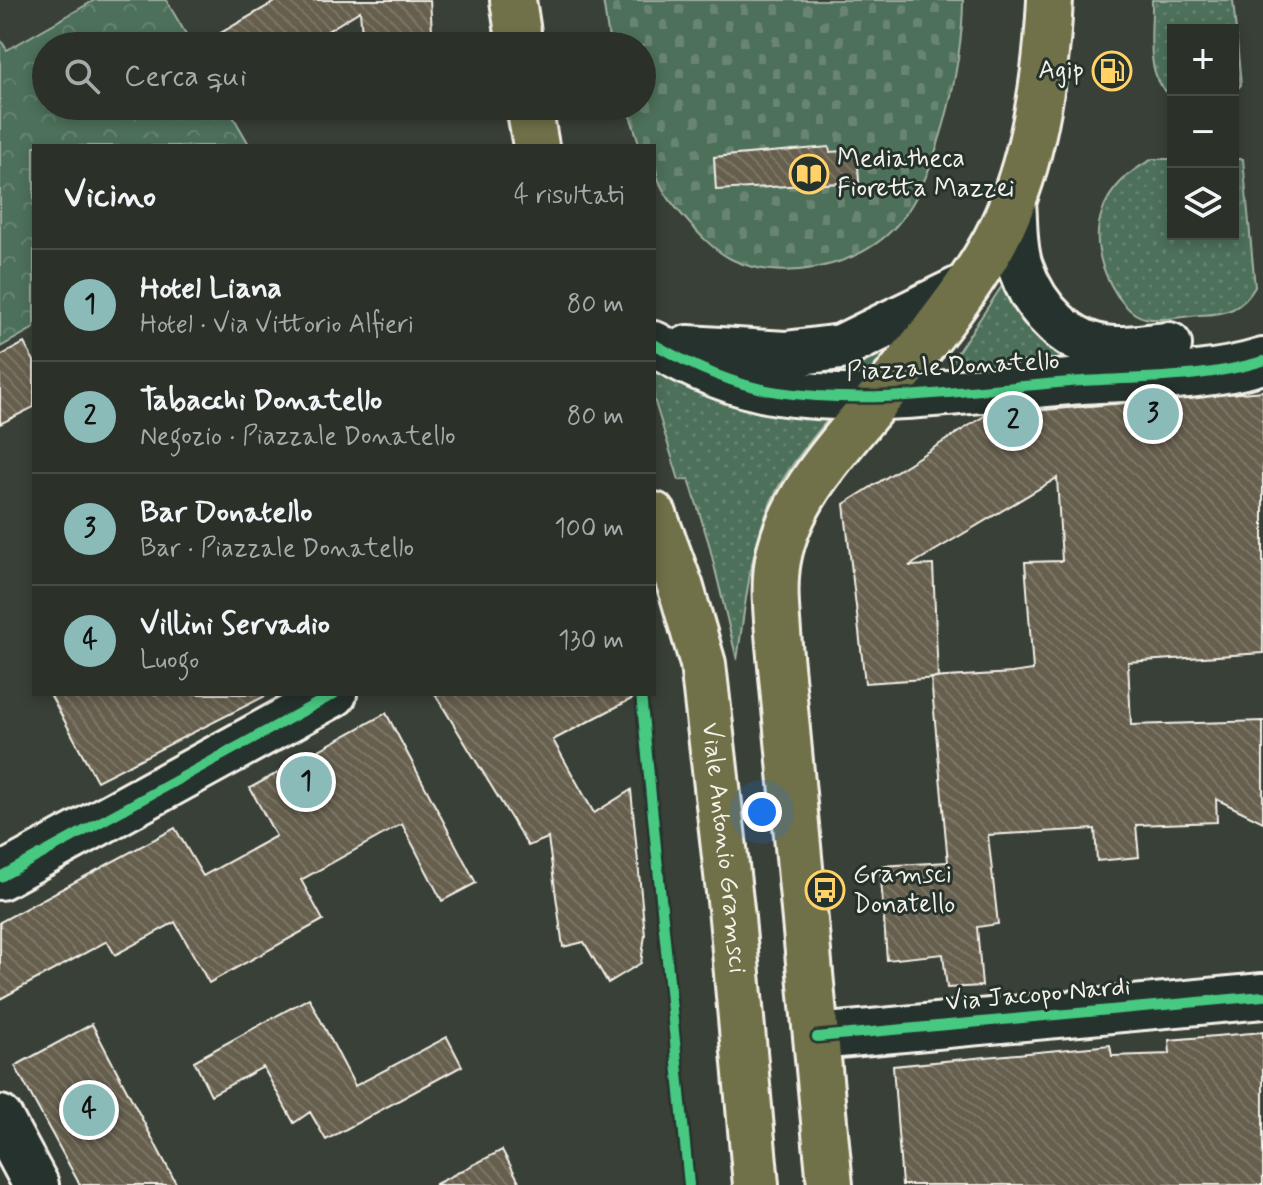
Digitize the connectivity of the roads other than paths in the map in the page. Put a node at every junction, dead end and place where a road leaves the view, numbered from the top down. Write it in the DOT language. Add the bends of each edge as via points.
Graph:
graph roads {
  1 [pos="513,0"];
  2 [pos="1050,0"];
  3 [pos="518,32"];
  4 [pos="531,120"];
  5 [pos="536,144"];
  6 [pos="1013,202"];
  7 [pos="964,287"];
  8 [pos="656,342"];
  9 [pos="656,343"];
  10 [pos="1263,345"];
  11 [pos="1263,361"];
  12 [pos="882,395"];
  13 [pos="656,521"];
  14 [pos="330,696"];
  15 [pos="0,877"];
  16 [pos="1263,996"];
  17 [pos="817,1037"];
  18 [pos="0,1118"];
  19 [pos="36,1185"];
  20 [pos="756,1185"];
  21 [pos="830,1185"];
  1 -- 3 [label="main road"];
  2 -- 6 [label="main road, Piazzale Donatello" via="1038,99"];
  4 -- 5 [label="main road"];
  6 -- 7 [label="main road, Piazzale Donatello"];
  6 -- 10 [label="street, Piazzale Donatello" via="1020,268 1041,307 1073,338 1112,349 1235,341"];
  7 -- 8 [label="street, Piazzale Donatello" via="841,347 753,353"];
  7 -- 12 [label="main road, Piazzale Donatello"];
  9 -- 12 [label="street, Piazzale Donatello" via="745,385 808,395"];
  11 -- 12 [label="street, Piazzale Donatello" via="1237,369"];
  12 -- 17 [label="main road, Piazzale Donatello" via="805,495 778,561 776,603"];
  13 -- 20 [label="main road, Viale Antonio Gramsci" via="703,664"];
  14 -- 15 [label="street"];
  16 -- 17 [label="street, Via Jacopo Nardi"];
  17 -- 21 [label="main road"];
  18 -- 19 [label="street"];
}
